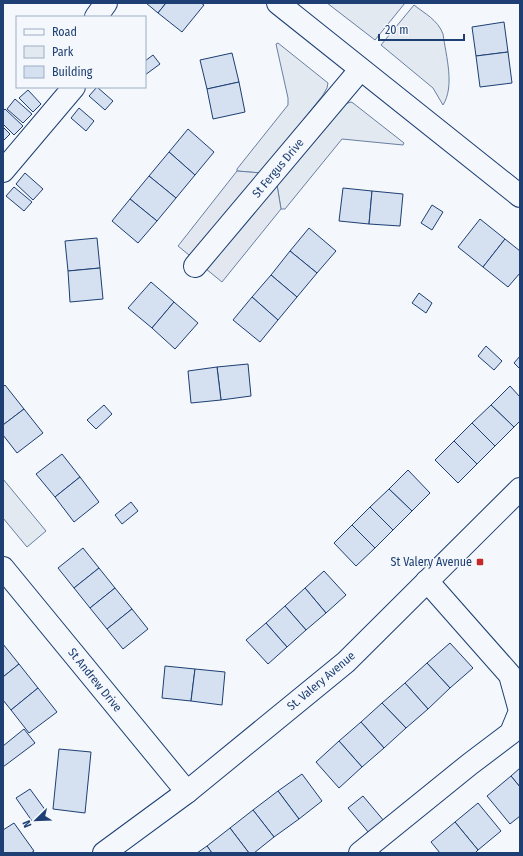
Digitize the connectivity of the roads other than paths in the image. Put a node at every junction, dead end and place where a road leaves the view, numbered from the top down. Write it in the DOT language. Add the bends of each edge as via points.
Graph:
graph roads {
  1 [pos="106,3"];
  2 [pos="278,3"];
  3 [pos="97,16"];
  4 [pos="360,70"];
  5 [pos="73,88"];
  6 [pos="3,171"];
  7 [pos="520,196"];
  8 [pos="195,266"];
  9 [pos="520,489"];
  10 [pos="3,568"];
  11 [pos="427,581"];
  12 [pos="187,792"];
  13 [pos="104,853"];
  14 [pos="360,853"];
  1 -- 3 [label="street"];
  2 -- 4 [label="street"];
  4 -- 7 [label="street"];
  4 -- 8 [label="street, St Fergus Drive"];
  5 -- 6 [label="street"];
  9 -- 11 [label="street, St. Valery Avenue"];
  10 -- 12 [label="street, St Andrew Drive"];
  11 -- 12 [label="street, St. Valery Avenue" via="346,662"];
  11 -- 14 [label="street" via="510,674 520,711 511,733"];
  12 -- 13 [label="street, St. Valery Avenue"];
}
